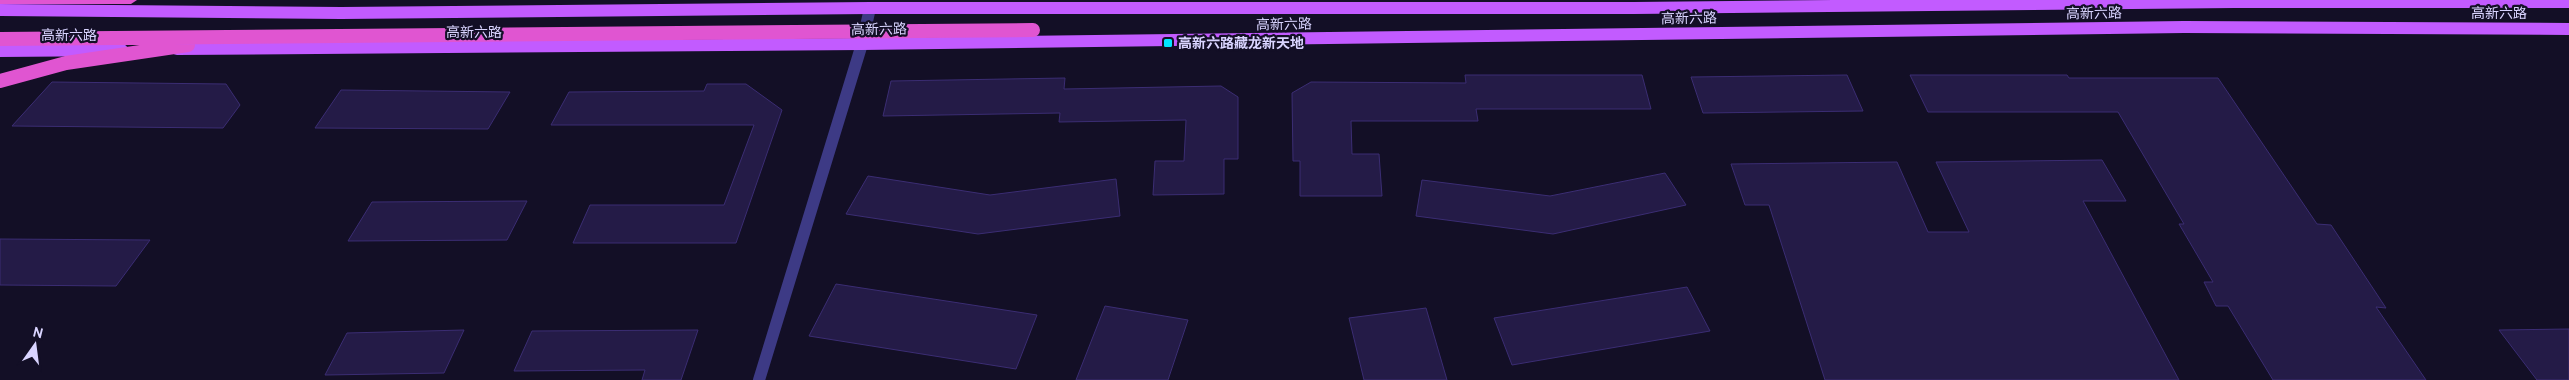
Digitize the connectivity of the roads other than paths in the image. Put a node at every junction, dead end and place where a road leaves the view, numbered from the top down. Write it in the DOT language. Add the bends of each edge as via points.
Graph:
graph roads {
  1 [pos="0,0"];
  2 [pos="131,0"];
  3 [pos="2535,1"];
  4 [pos="2569,2"];
  5 [pos="870,8"];
  6 [pos="0,10"];
  7 [pos="2567,29"];
  8 [pos="1033,30"];
  9 [pos="294,36"];
  10 [pos="0,39"];
  11 [pos="862,44"];
  12 [pos="0,51"];
  13 [pos="0,81"];
  14 [pos="759,380"];
  1 -- 2 [label="highway"];
  3 -- 4 [label="main road, 高新六路"];
  3 -- 5 [label="main road, 高新六路" via="1634,8"];
  5 -- 6 [label="main road, 高新六路" via="351,13"];
  5 -- 11 [label="street"];
  7 -- 11 [label="main road, 高新六路" via="2184,27"];
  8 -- 9 [label="highway, bridge"];
  9 -- 10 [label="highway, bridge"];
  9 -- 13 [label="highway, bridge" via="116,54 66,63"];
  11 -- 12 [label="main road, 高新六路"];
  11 -- 14 [label="street"];
}
